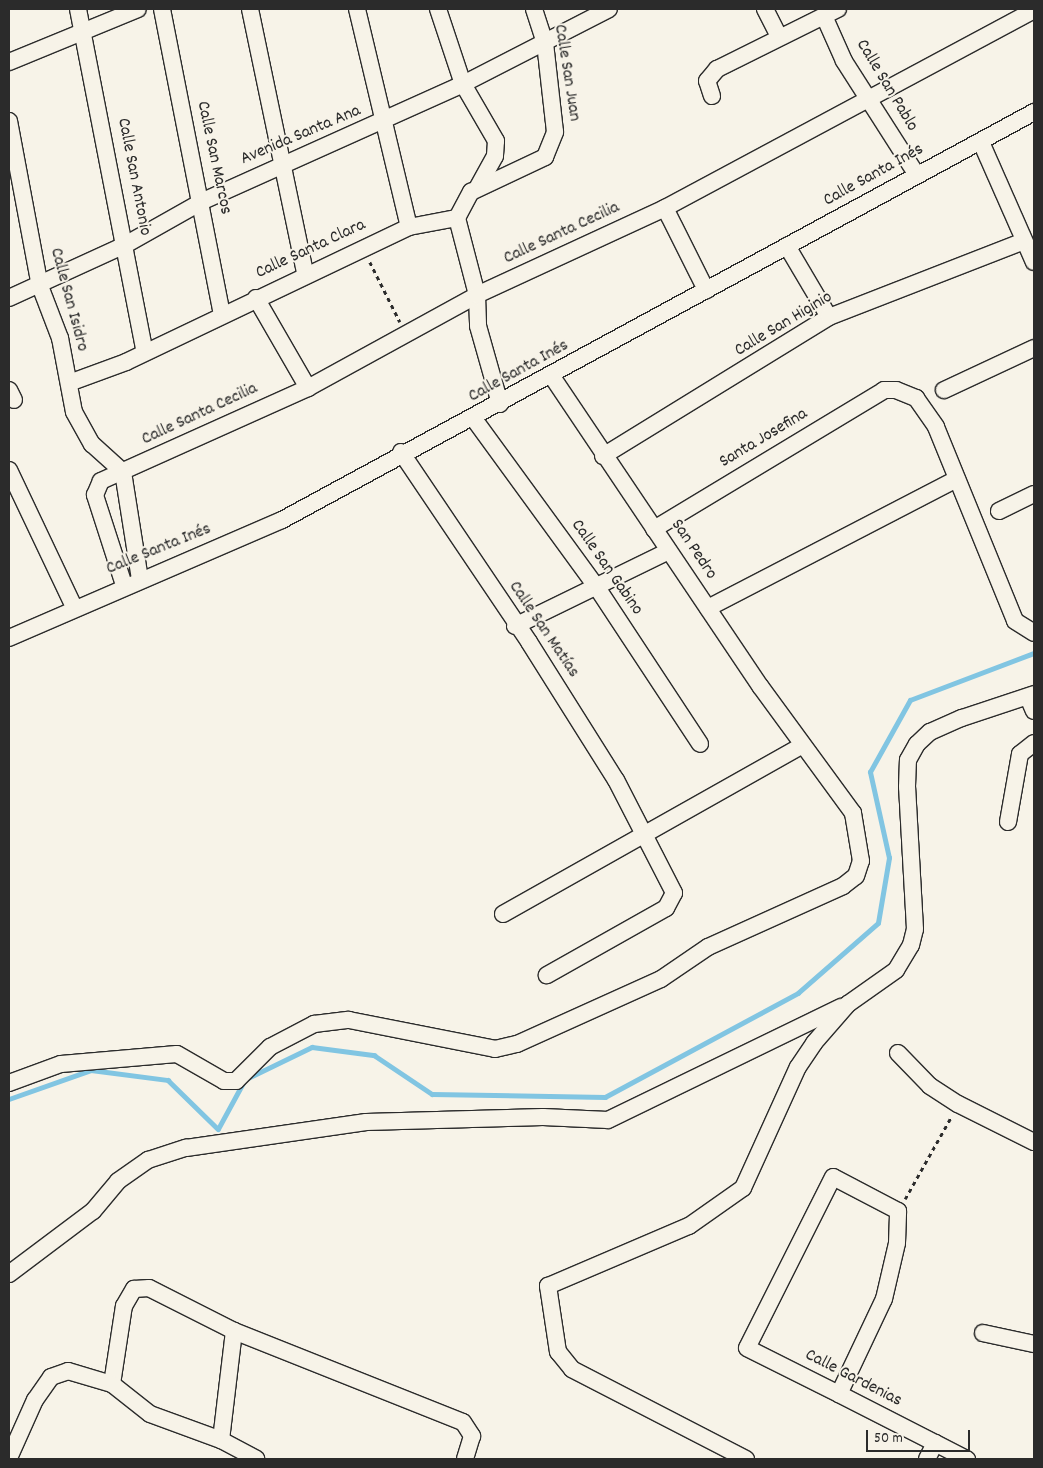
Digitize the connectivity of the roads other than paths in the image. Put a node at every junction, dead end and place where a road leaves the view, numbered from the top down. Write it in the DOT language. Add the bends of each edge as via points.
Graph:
graph roads {
  1 [pos="78,9"];
  2 [pos="138,9"];
  3 [pos="162,9"];
  4 [pos="250,9"];
  5 [pos="357,9"];
  6 [pos="438,9"];
  7 [pos="534,9"];
  8 [pos="609,9"];
  9 [pos="765,9"];
  10 [pos="1034,10"];
  11 [pos="831,12"];
  12 [pos="84,28"];
  13 [pos="778,35"];
  14 [pos="545,43"];
  15 [pos="9,62"];
  16 [pos="463,84"];
  17 [pos="712,96"];
  18 [pos="869,100"];
  19 [pos="1034,112"];
  20 [pos="9,120"];
  21 [pos="383,123"];
  22 [pos="982,142"];
  23 [pos="283,165"];
  24 [pos="14,167"];
  25 [pos="917,175"];
  26 [pos="478,187"];
  27 [pos="203,202"];
  28 [pos="665,208"];
  29 [pos="457,218"];
  30 [pos="409,227"];
  31 [pos="1024,240"];
  32 [pos="126,246"];
  33 [pos="787,246"];
  34 [pos="1034,262"];
  35 [pos="305,273"];
  36 [pos="40,286"];
  37 [pos="706,290"];
  38 [pos="477,295"];
  39 [pos="9,298"];
  40 [pos="256,298"];
  41 [pos="222,315"];
  42 [pos="829,317"];
  43 [pos="1034,348"];
  44 [pos="145,352"];
  45 [pos="552,377"];
  46 [pos="68,383"];
  47 [pos="308,388"];
  48 [pos="944,390"];
  49 [pos="500,404"];
  50 [pos="474,419"];
  51 [pos="401,452"];
  52 [pos="603,456"];
  53 [pos="9,470"];
  54 [pos="123,472"];
  55 [pos="957,479"];
  56 [pos="1034,494"];
  57 [pos="999,510"];
  58 [pos="654,529"];
  59 [pos="669,551"];
  60 [pos="140,579"];
  61 [pos="124,585"];
  62 [pos="596,586"];
  63 [pos="74,607"];
  64 [pos="708,608"];
  65 [pos="515,626"];
  66 [pos="1034,633"];
  67 [pos="9,638"];
  68 [pos="1032,701"];
  69 [pos="1034,743"];
  70 [pos="700,744"];
  71 [pos="803,745"];
  72 [pos="1008,822"];
  73 [pos="646,834"];
  74 [pos="503,914"];
  75 [pos="547,975"];
  76 [pos="848,1004"];
  77 [pos="898,1053"];
  78 [pos="9,1083"];
  79 [pos="1034,1142"];
  80 [pos="9,1274"];
  81 [pos="234,1331"];
  82 [pos="983,1333"];
  83 [pos="1034,1344"];
  84 [pos="112,1384"];
  85 [pos="839,1394"];
  86 [pos="221,1440"];
  87 [pos="936,1443"];
  88 [pos="9,1458"];
  89 [pos="14,1459"];
  90 [pos="256,1459"];
  91 [pos="465,1459"];
  92 [pos="746,1459"];
  93 [pos="927,1459"];
  94 [pos="966,1459"];
  1 -- 12 [label="street, Calle San Antonio"];
  2 -- 12 [label="street"];
  3 -- 27 [label="street, Calle San Marcos"];
  4 -- 23 [label="street"];
  5 -- 21 [label="street"];
  6 -- 16 [label="street"];
  7 -- 14 [label="street, Calle San Juan"];
  8 -- 14 [label="street, Avenida Santa Ana"];
  9 -- 13 [label="street"];
  10 -- 18 [label="street, Calle Santa Cecilia"];
  11 -- 13 [label="street"];
  11 -- 18 [label="street, Calle San Pablo"];
  12 -- 15 [label="street"];
  12 -- 32 [label="street, Calle San Antonio"];
  13 -- 17 [label="street" via="710,74 707,81"];
  14 -- 16 [label="street, Avenida Santa Ana"];
  14 -- 26 [label="street, Calle San Juan" via="553,143 545,157"];
  16 -- 21 [label="street, Avenida Santa Ana"];
  16 -- 26 [label="street" via="496,141 495,156"];
  18 -- 25 [label="street, Calle San Pablo"];
  18 -- 28 [label="street, Calle Santa Cecilia"];
  19 -- 22 [label="street, Calle Santa Inés"];
  20 -- 24 [label="street, Calle San Isidro"];
  21 -- 23 [label="street, Avenida Santa Ana"];
  21 -- 30 [label="street"];
  22 -- 25 [label="street, Calle Santa Inés"];
  22 -- 31 [label="street"];
  23 -- 27 [label="street, Avenida Santa Ana"];
  23 -- 35 [label="street"];
  24 -- 36 [label="street, Calle San Isidro"];
  25 -- 33 [label="street, Calle Santa Inés"];
  26 -- 29 [label="street" via="464,198"];
  27 -- 32 [label="street, Avenida Santa Ana"];
  27 -- 41 [label="street, Calle San Marcos"];
  28 -- 37 [label="street"];
  28 -- 38 [label="street, Calle Santa Cecilia"];
  29 -- 30 [label="street, Calle Santa Clara"];
  29 -- 38 [label="street"];
  30 -- 35 [label="street, Calle Santa Clara"];
  31 -- 34 [label="street"];
  31 -- 42 [label="street, Calle San Higinio"];
  32 -- 36 [label="street, Avenida Santa Ana"];
  32 -- 44 [label="street, Calle San Antonio"];
  33 -- 37 [label="street, Calle Santa Inés"];
  33 -- 42 [label="street"];
  35 -- 40 [label="street, Calle Santa Clara"];
  36 -- 39 [label="street, Avenida Santa Ana"];
  36 -- 46 [label="street, Calle San Isidro" via="60,338"];
  37 -- 45 [label="street, Calle Santa Inés"];
  38 -- 47 [label="street, Calle Santa Cecilia" via="408,336"];
  38 -- 49 [label="street" via="478,326"];
  40 -- 41 [label="street, Calle Santa Clara"];
  40 -- 47 [label="street"];
  41 -- 44 [label="street, Calle Santa Clara"];
  42 -- 52 [label="street, Calle San Higinio" via="673,418"];
  43 -- 48 [label="street"];
  44 -- 46 [label="street, Calle Santa Clara"];
  45 -- 49 [label="street, Calle Santa Inés"];
  45 -- 52 [label="street, San Pedro"];
  46 -- 54 [label="street, Calle San Isidro" via="74,412 92,444"];
  47 -- 54 [label="street, Calle Santa Cecilia"];
  49 -- 50 [label="street, Calle Santa Inés"];
  50 -- 51 [label="street, Calle Santa Inés"];
  50 -- 62 [label="street, Calle San Gabino"];
  51 -- 60 [label="street, Calle Santa Inés" via="254,534"];
  51 -- 65 [label="street, Calle San Matías"];
  52 -- 58 [label="street, San Pedro"];
  53 -- 63 [label="street"];
  54 -- 60 [label="street"];
  54 -- 61 [label="street, Calle Santa Cecilia" via="100,481 96,495"];
  55 -- 58 [label="street, Santa Josefina" via="916,398 896,390 884,390"];
  55 -- 64 [label="street"];
  55 -- 66 [label="street" via="1015,621"];
  56 -- 57 [label="street"];
  58 -- 59 [label="street, San Pedro"];
  59 -- 62 [label="street"];
  59 -- 64 [label="street, San Pedro"];
  60 -- 61 [label="street, Calle Santa Inés"];
  61 -- 63 [label="street, Calle Santa Inés"];
  62 -- 65 [label="street"];
  62 -- 70 [label="street, Calle San Gabino"];
  63 -- 67 [label="street, Calle Santa Inés"];
  64 -- 71 [label="street, San Pedro"];
  65 -- 73 [label="street, Calle San Matías" via="529,642"];
  68 -- 76 [label="street" via="962,718 930,732 917,744 908,760 907,787 915,929 912,945 896,970"];
  69 -- 72 [label="street" via="1020,754"];
  71 -- 73 [label="street"];
  71 -- 78 [label="street, San Pedro" via="852,813 861,861 856,876 843,886 708,946 662,980 517,1044 496,1049 349,1020 314,1024 270,1047 236,1081 224,1081 177,1054 61,1064"];
  73 -- 74 [label="street"];
  73 -- 75 [label="street, Calle San Matías" via="674,893 674,901"];
  76 -- 80 [label="street" via="608,1120 543,1116 366,1122 186,1148 148,1160 118,1180 93,1211"];
  76 -- 92 [label="street" via="798,1067 743,1188 689,1226 590,1271 551,1281 548,1286 558,1352 572,1369"];
  77 -- 79 [label="street" via="930,1086 958,1104"];
  81 -- 84 [label="street" via="149,1288 134,1288 124,1306"];
  81 -- 86 [label="street"];
  81 -- 91 [label="street" via="463,1422 472,1436"];
  82 -- 83 [label="street"];
  84 -- 86 [label="street" via="150,1414"];
  84 -- 88 [label="street" via="68,1371 51,1377 35,1400"];
  85 -- 85 [label="street, Calle Gardenias" via="884,1299 897,1243 898,1211 833,1177 748,1348"];
  85 -- 87 [label="street, Calle Gardenias"];
  86 -- 90 [label="street"];
  87 -- 93 [label="street"];
  87 -- 94 [label="street, Calle Gardenias"];
  88 -- 89 [label="street"];
}
